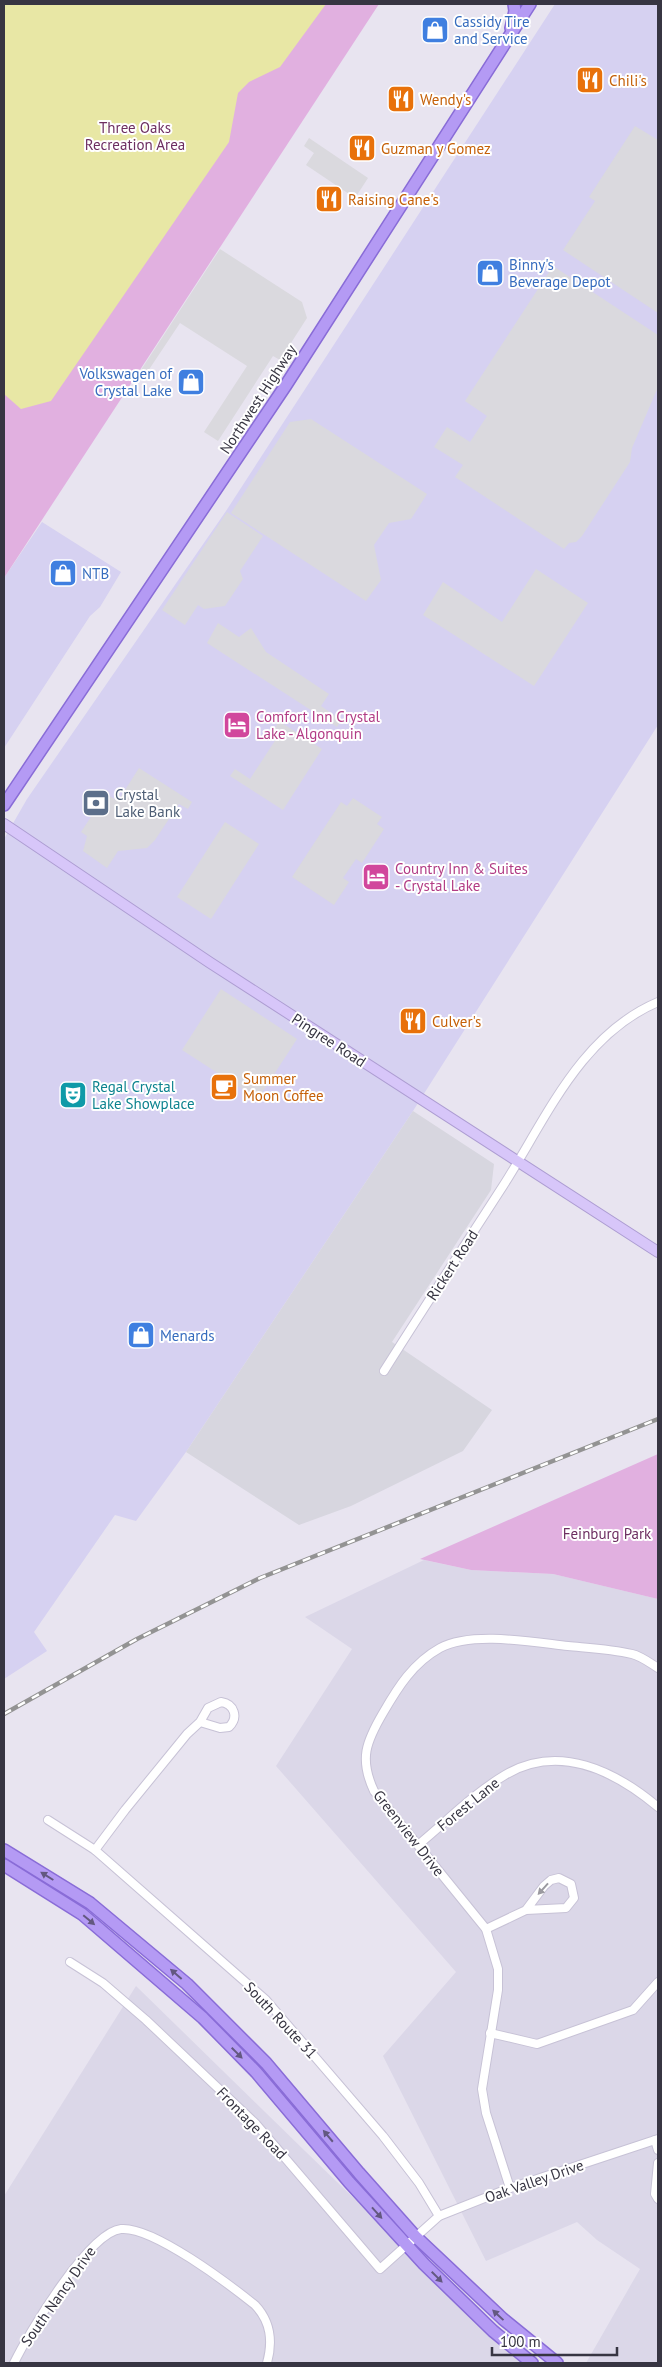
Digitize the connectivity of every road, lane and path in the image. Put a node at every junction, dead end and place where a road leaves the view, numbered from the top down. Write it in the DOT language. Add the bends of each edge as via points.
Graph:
graph roads {
  1 [pos="514,4"];
  2 [pos="530,4"];
  3 [pos="509,37"];
  4 [pos="4,805"];
  5 [pos="4,824"];
  6 [pos="658,1002"];
  7 [pos="519,1160"];
  8 [pos="658,1252"];
  9 [pos="384,1371"];
  10 [pos="658,1668"];
  11 [pos="200,1722"];
  12 [pos="658,1807"];
  13 [pos="48,1820"];
  14 [pos="418,1845"];
  15 [pos="4,1850"];
  16 [pos="95,1850"];
  17 [pos="4,1865"];
  18 [pos="526,1910"];
  19 [pos="486,1929"];
  20 [pos="70,1962"];
  21 [pos="658,1982"];
  22 [pos="490,2033"];
  23 [pos="657,2139"];
  24 [pos="658,2150"];
  25 [pos="658,2163"];
  26 [pos="510,2188"];
  27 [pos="658,2199"];
  28 [pos="439,2216"];
  29 [pos="416,2236"];
  30 [pos="406,2244"];
  31 [pos="14,2363"];
  32 [pos="267,2363"];
  33 [pos="532,2363"];
  34 [pos="557,2363"];
  1 -- 3 [label="main road"];
  2 -- 3 [label="main road, Northwest Highway"];
  3 -- 4 [label="main road, Northwest Highway" via="281,393"];
  5 -- 7 [label="street, Pingree Road" via="217,967"];
  6 -- 7 [label="street, Rickert Road" via="618,1024 597,1043 562,1090"];
  7 -- 8 [label="street, Pingree Road"];
  7 -- 9 [label="street, Rickert Road"];
  10 -- 14 [label="street, Greenview Drive" via="633,1654 485,1639 442,1647 423,1659 407,1674 376,1724 366,1745 365,1760 374,1791"];
  11 -- 11 [label="street" via="220,1728 229,1727 234,1721 234,1711 228,1704 216,1702"];
  11 -- 16 [label="street"];
  12 -- 14 [label="street, Forest Lane" via="633,1786 608,1773 580,1764 546,1761 506,1774"];
  13 -- 16 [label="street, South Route 31"];
  14 -- 19 [label="street, Greenview Drive"];
  29 -- 15 [label="main road, one-way" via="266,2063 187,1984 90,1903"];
  16 -- 28 [label="street, South Route 31" via="266,2000 383,2136 419,2183"];
  17 -- 30 [label="main road, one-way" via="82,1914 203,2018 256,2072"];
  18 -- 18 [label="street, one-way" via="566,1908 574,1898 571,1884 559,1878 551,1880"];
  18 -- 19 [label="street"];
  19 -- 22 [label="street, Greenview Drive" via="498,1969 498,1990"];
  20 -- 30 [label="street, Frontage Road" via="102,1983 146,2020 256,2124 380,2269"];
  21 -- 22 [label="street" via="634,2010 537,2044"];
  22 -- 26 [label="street, Greenview Drive" via="482,2089 486,2113"];
  23 -- 24 [label="street"];
  23 -- 26 [label="street, Oak Valley Drive"];
  25 -- 27 [label="street" via="655,2194"];
  26 -- 28 [label="street, Oak Valley Drive"];
  28 -- 29 [label="street, Oak Valley Drive"];
  29 -- 30 [label="street, Frontage Road"];
  34 -- 29 [label="main road, one-way" via="503,2319"];
  30 -- 33 [label="main road, one-way" via="469,2309"];
  31 -- 32 [label="street, South Nancy Drive" via="84,2256 107,2234 121,2229 139,2231 166,2244 238,2291 265,2316 270,2330"];
}
